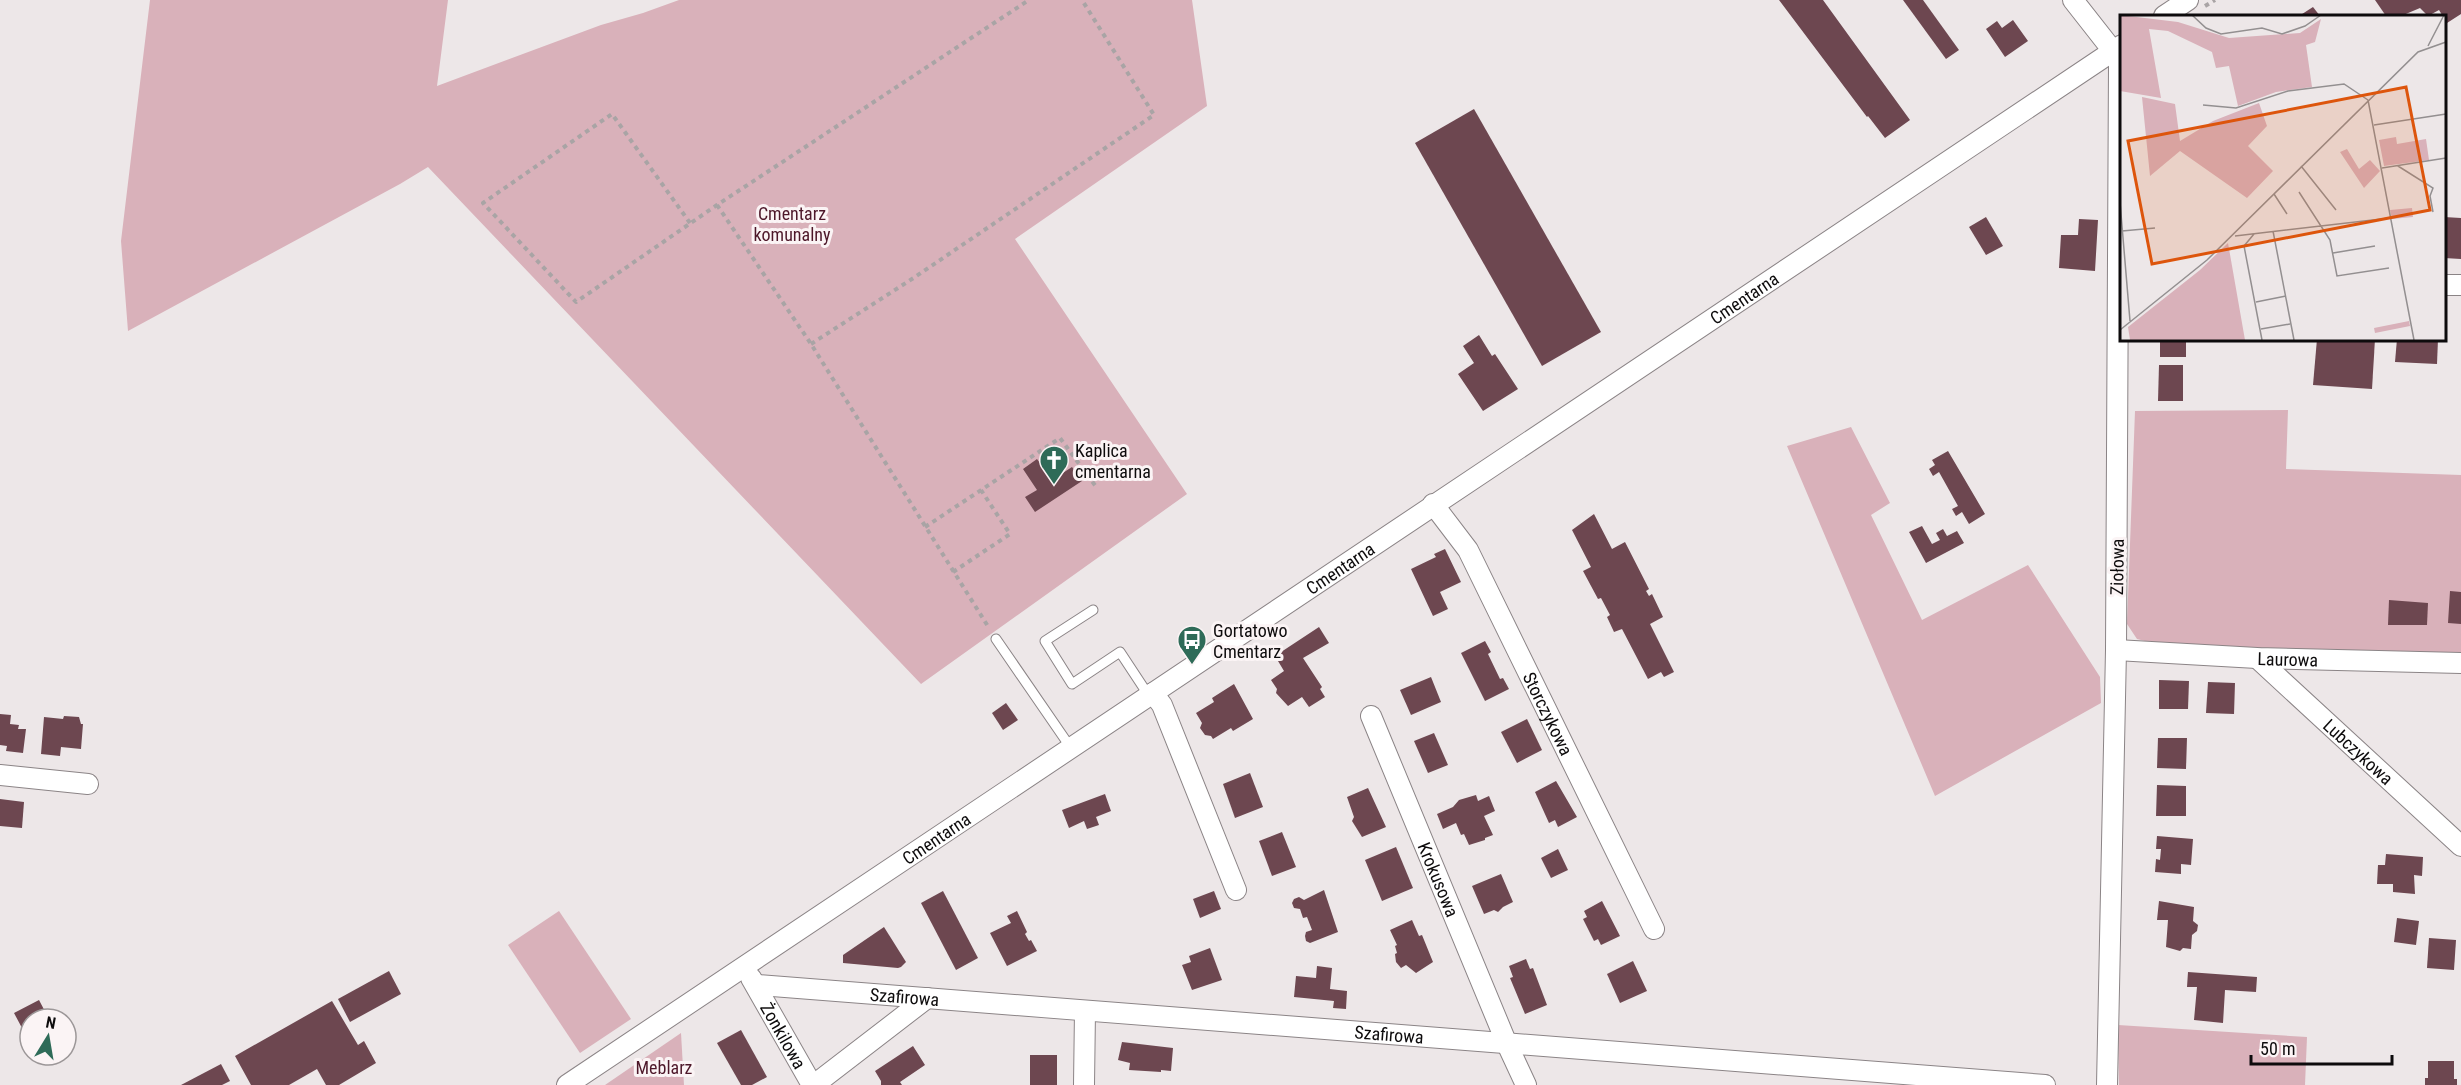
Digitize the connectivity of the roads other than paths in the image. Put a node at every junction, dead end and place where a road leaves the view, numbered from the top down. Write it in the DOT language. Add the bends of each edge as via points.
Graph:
graph roads {
  1 [pos="2073,0"];
  2 [pos="2188,0"];
  3 [pos="2166,15"];
  4 [pos="2117,48"];
  5 [pos="2120,168"];
  6 [pos="2120,340"];
  7 [pos="1433,504"];
  8 [pos="1093,610"];
  9 [pos="996,639"];
  10 [pos="2116,650"];
  11 [pos="2257,658"];
  12 [pos="2461,663"];
  13 [pos="1151,694"];
  14 [pos="1371,716"];
  15 [pos="1071,748"];
  16 [pos="0,776"];
  17 [pos="88,784"];
  18 [pos="2461,846"];
  19 [pos="1236,890"];
  20 [pos="1654,929"];
  21 [pos="743,967"];
  22 [pos="758,985"];
  23 [pos="927,998"];
  24 [pos="1085,1011"];
  25 [pos="1507,1044"];
  26 [pos="567,1085"];
  27 [pos="813,1085"];
  28 [pos="1084,1085"];
  29 [pos="1526,1085"];
  30 [pos="2045,1085"];
  31 [pos="2108,1085"];
  1 -- 4 [label="street"];
  2 -- 3 [label="street"];
  4 -- 5 [label="street, Ziołowa"];
  4 -- 7 [label="street, Cmentarna"];
  6 -- 10 [label="street, Ziołowa"];
  7 -- 13 [label="street, Cmentarna"];
  7 -- 20 [label="street, Storczykowa" via="1468,550"];
  8 -- 13 [label="lane" via="1044,641 1072,684 1120,652"];
  9 -- 15 [label="lane"];
  10 -- 11 [label="street, Laurowa"];
  10 -- 31 [label="street, Ziołowa"];
  11 -- 12 [label="street, Laurowa"];
  11 -- 18 [label="street, Lubczykowa"];
  13 -- 15 [label="street, Cmentarna"];
  13 -- 19 [label="street" via="1162,705"];
  14 -- 25 [label="street, Krokusowa"];
  15 -- 21 [label="street, Cmentarna"];
  16 -- 17 [label="street"];
  21 -- 22 [label="street"];
  21 -- 26 [label="street, Cmentarna"];
  22 -- 23 [label="street, Szafirowa"];
  22 -- 27 [label="street, Żonkilowa"];
  23 -- 24 [label="street, Szafirowa"];
  23 -- 27 [label="street, Żonkilowa"];
  24 -- 25 [label="street, Szafirowa"];
  24 -- 28 [label="street"];
  25 -- 29 [label="street, Krokusowa"];
  25 -- 30 [label="street, Szafirowa"];
}
